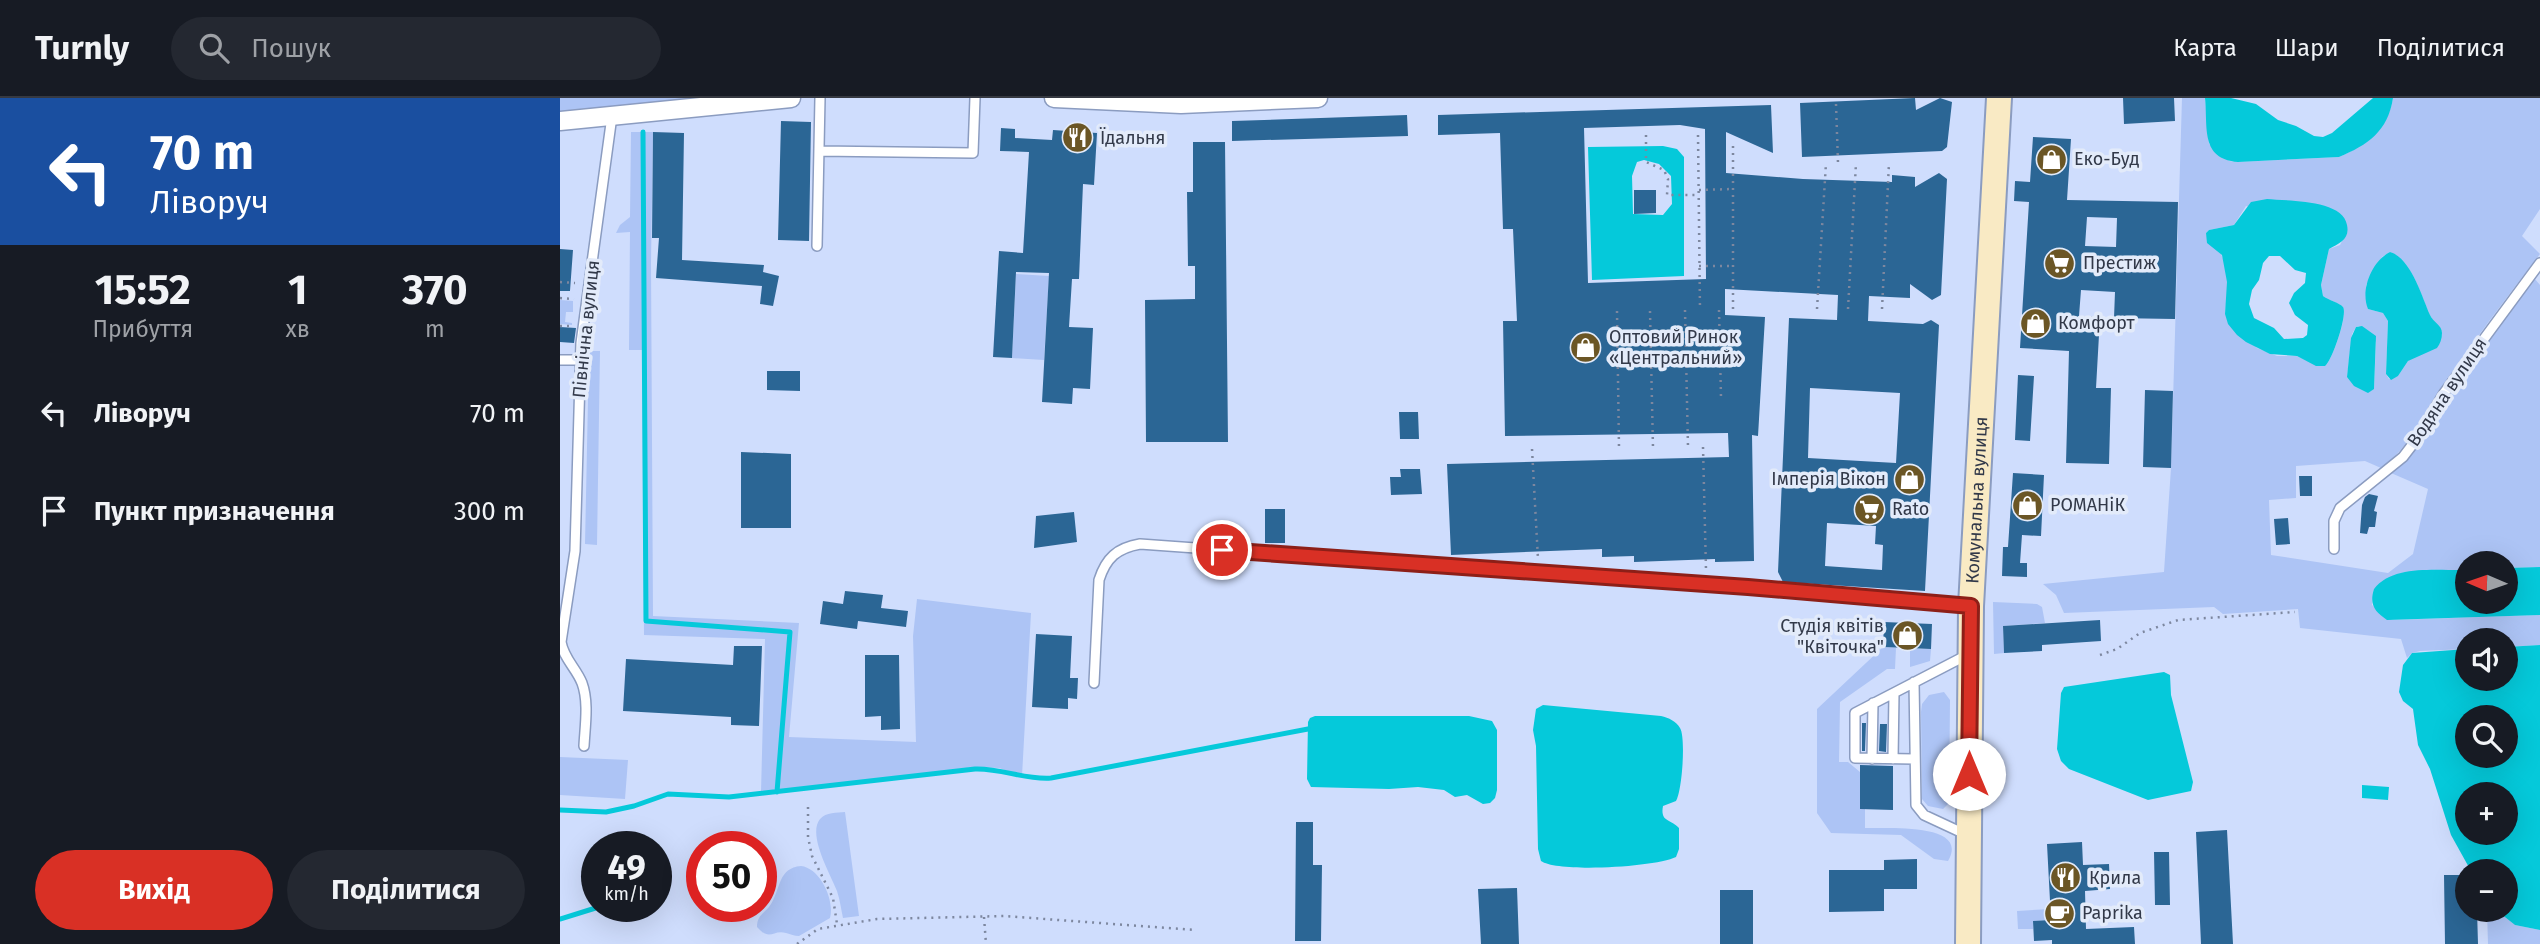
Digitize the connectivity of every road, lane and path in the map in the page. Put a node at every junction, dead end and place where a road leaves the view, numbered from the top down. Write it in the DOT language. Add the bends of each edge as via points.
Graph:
graph roads {
  1 [pos="791,98"];
  2 [pos="820,98"];
  3 [pos="975,98"];
  4 [pos="1054,98"];
  5 [pos="1060,98"];
  6 [pos="1318,98"];
  7 [pos="1999,98"];
  8 [pos="1836,104"];
  9 [pos="612,116"];
  10 [pos="560,121"];
  11 [pos="1646,135"];
  12 [pos="1698,135"];
  13 [pos="1733,146"];
  14 [pos="819,151"];
  15 [pos="1826,163"];
  16 [pos="1839,163"];
  17 [pos="1856,163"];
  18 [pos="1889,163"];
  19 [pos="1699,190"];
  20 [pos="1732,190"];
  21 [pos="1699,195"];
  22 [pos="817,246"];
  23 [pos="2540,263"];
  24 [pos="1699,266"];
  25 [pos="1733,266"];
  26 [pos="560,282"];
  27 [pos="575,283"];
  28 [pos="560,298"];
  29 [pos="573,299"];
  30 [pos="1733,309"];
  31 [pos="1817,309"];
  32 [pos="1848,309"];
  33 [pos="1882,309"];
  34 [pos="1685,310"];
  35 [pos="1700,310"];
  36 [pos="1719,310"];
  37 [pos="1617,311"];
  38 [pos="1650,311"];
  39 [pos="560,326"];
  40 [pos="578,327"];
  41 [pos="560,360"];
  42 [pos="580,360"];
  43 [pos="1721,397"];
  44 [pos="1688,447"];
  45 [pos="1703,447"];
  46 [pos="1619,448"];
  47 [pos="1653,448"];
  48 [pos="1532,449"];
  49 [pos="2334,549"];
  50 [pos="1539,572"];
  51 [pos="1706,584"];
  52 [pos="1971,606"];
  53 [pos="2295,612"];
  54 [pos="1970,653"];
  55 [pos="2100,655"];
  56 [pos="1914,682"];
  57 [pos="1094,683"];
  58 [pos="1894,693"];
  59 [pos="1873,704"];
  60 [pos="584,746"];
  61 [pos="1872,759"];
  62 [pos="1893,759"];
  63 [pos="1914,759"];
  64 [pos="808,807"];
  65 [pos="1968,836"];
  66 [pos="984,917"];
  67 [pos="837,925"];
  68 [pos="1195,930"];
  69 [pos="797,944"];
  70 [pos="986,944"];
  71 [pos="1968,944"];
  1 -- 9 [label="street"];
  2 -- 14 [label="lane"];
  3 -- 14 [label="lane" via="973,153"];
  4 -- 5 [label="street"];
  5 -- 6 [label="street" via="1181,104"];
  7 -- 52 [label="main road, Комунальна вулиця"];
  8 -- 16 [label="path"];
  9 -- 10 [label="street"];
  9 -- 42 [label="lane, Північна вулиця"];
  11 -- 21 [label="path" via="1646,162 1664,170 1667,195"];
  12 -- 19 [label="path"];
  13 -- 20 [label="path"];
  14 -- 22 [label="lane"];
  15 -- 31 [label="path"];
  17 -- 32 [label="path"];
  18 -- 33 [label="path"];
  19 -- 20 [label="path"];
  19 -- 21 [label="path"];
  20 -- 25 [label="path"];
  21 -- 24 [label="path"];
  23 -- 49 [label="lane, Водяна вулиця" via="2403,457 2340,508 2334,521"];
  24 -- 25 [label="path"];
  24 -- 35 [label="path"];
  25 -- 30 [label="path"];
  26 -- 27 [label="path"];
  28 -- 29 [label="path"];
  34 -- 44 [label="path"];
  36 -- 43 [label="path"];
  37 -- 46 [label="path"];
  38 -- 47 [label="path"];
  39 -- 40 [label="path"];
  41 -- 42 [label="lane"];
  42 -- 60 [label="lane, Північна вулиця" via="575,544 561,642 564,656 583,685"];
  45 -- 51 [label="path"];
  48 -- 50 [label="path"];
  50 -- 51 [label="lane"];
  50 -- 57 [label="lane" via="1128,546 1112,554 1099,580"];
  51 -- 52 [label="lane"];
  52 -- 54 [label="main road, Комунальна вулиця"];
  53 -- 55 [label="path" via="2178,620 2140,632"];
  54 -- 56 [label="lane"];
  54 -- 65 [label="main road, Комунальна вулиця"];
  56 -- 58 [label="lane"];
  56 -- 63 [label="lane"];
  58 -- 59 [label="lane"];
  58 -- 62 [label="lane"];
  59 -- 61 [label="lane"];
  59 -- 61 [label="lane" via="1855,715 1853,754 1857,759"];
  61 -- 62 [label="lane"];
  62 -- 63 [label="lane"];
  63 -- 65 [label="lane" via="1918,809"];
  64 -- 67 [label="path" via="812,856 833,898"];
  65 -- 71 [label="main road, Комунальна вулиця"];
  66 -- 67 [label="path" via="877,919"];
  66 -- 68 [label="path"];
  66 -- 70 [label="path"];
  67 -- 69 [label="path" via="818,929"];
}
